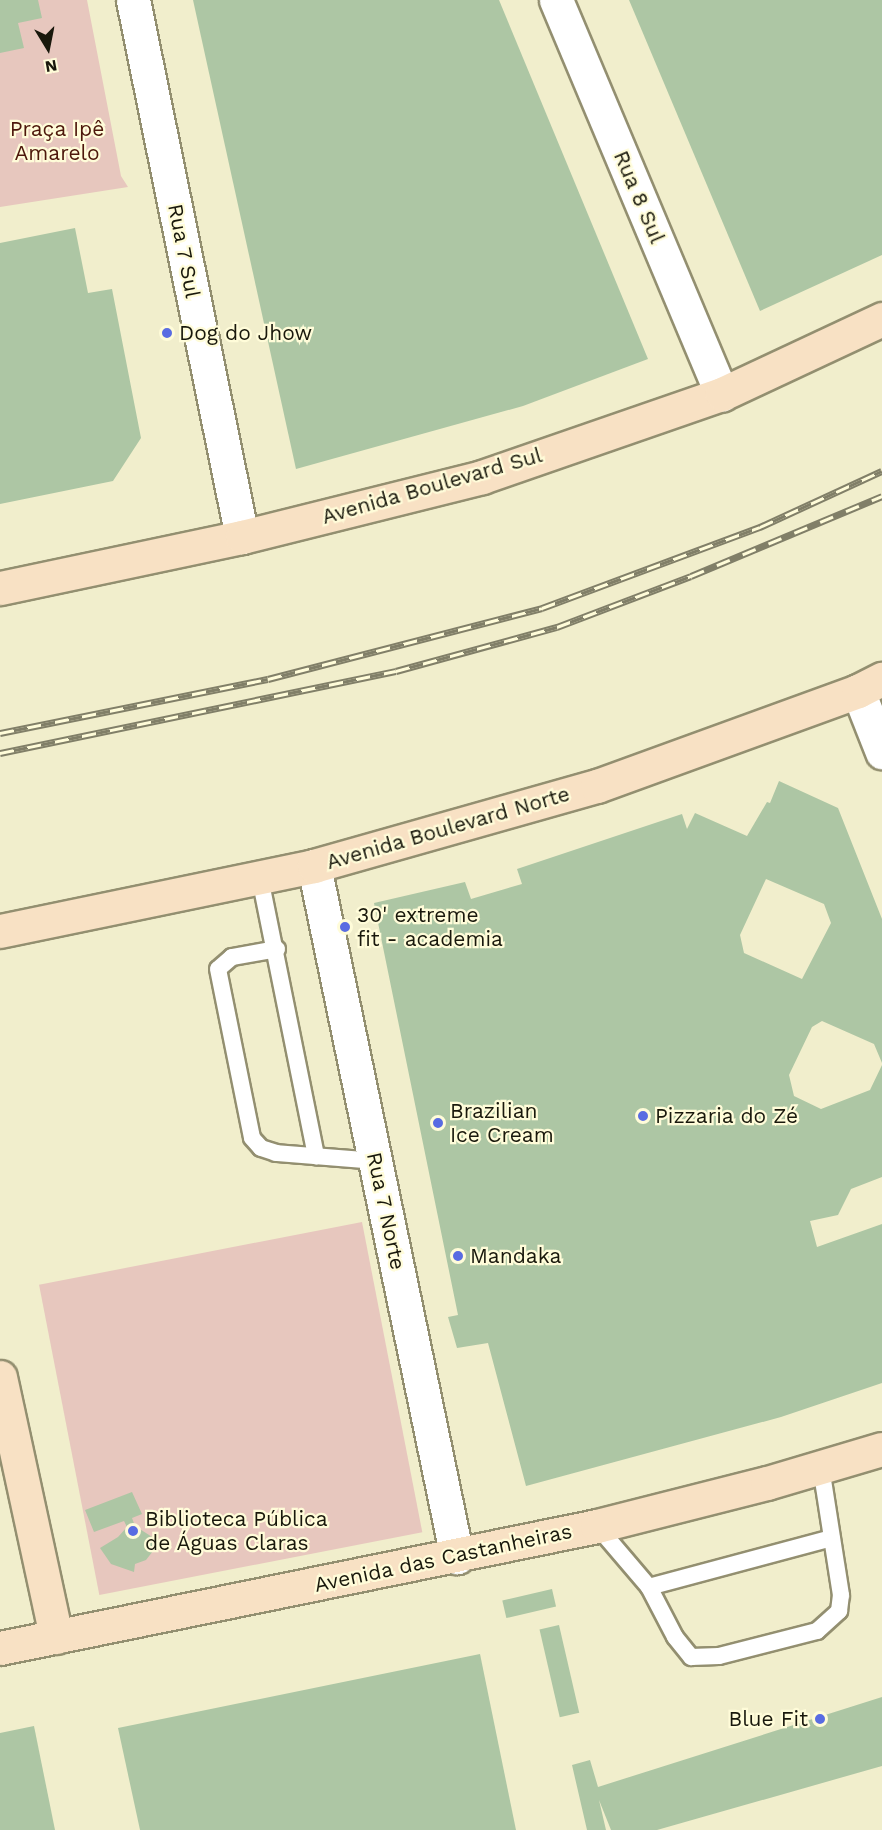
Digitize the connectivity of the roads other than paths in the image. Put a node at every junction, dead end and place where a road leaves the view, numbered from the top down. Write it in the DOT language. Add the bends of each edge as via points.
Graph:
graph roads {
  1 [pos="133,0"];
  2 [pos="556,0"];
  3 [pos="882,319"];
  4 [pos="722,394"];
  5 [pos="242,537"];
  6 [pos="0,588"];
  7 [pos="870,685"];
  8 [pos="882,752"];
  9 [pos="314,866"];
  10 [pos="260,878"];
  11 [pos="0,931"];
  12 [pos="277,949"];
  13 [pos="316,1156"];
  14 [pos="375,1161"];
  15 [pos="0,1377"];
  16 [pos="882,1449"];
  17 [pos="821,1468"];
  18 [pos="597,1526"];
  19 [pos="832,1538"];
  20 [pos="457,1557"];
  21 [pos="649,1587"];
  22 [pos="56,1637"];
  23 [pos="4,1653"];
  1 -- 5 [label="street, Rua 7 Sul"];
  2 -- 4 [label="street, Rua 8 Sul"];
  3 -- 4 [label="street, Avenida Boulevard Sul"];
  4 -- 5 [label="street, Avenida Boulevard Sul" via="482,477"];
  5 -- 6 [label="street, Avenida Boulevard Sul"];
  7 -- 8 [label="street"];
  7 -- 9 [label="street, Avenida Boulevard Norte" via="597,786"];
  9 -- 10 [label="street, Avenida Boulevard Norte"];
  9 -- 14 [label="street, Rua 7 Norte"];
  10 -- 11 [label="street, Avenida Boulevard Norte"];
  10 -- 12 [label="lane"];
  12 -- 13 [label="lane"];
  12 -- 13 [label="lane" via="232,957 221,963 218,981 252,1138 261,1148 276,1153"];
  13 -- 14 [label="lane"];
  14 -- 20 [label="street, Rua 7 Norte"];
  15 -- 22 [label="street"];
  16 -- 17 [label="street, Avenida das Castanheiras"];
  17 -- 18 [label="street, Avenida das Castanheiras"];
  17 -- 19 [label="lane"];
  18 -- 20 [label="street, Avenida das Castanheiras"];
  18 -- 21 [label="lane"];
  19 -- 21 [label="lane"];
  19 -- 21 [label="lane" via="841,1595 839,1611 817,1631 719,1656 691,1657 675,1637"];
  20 -- 22 [label="street, Avenida das Castanheiras"];
  22 -- 23 [label="street, Avenida das Castanheiras"];
}
